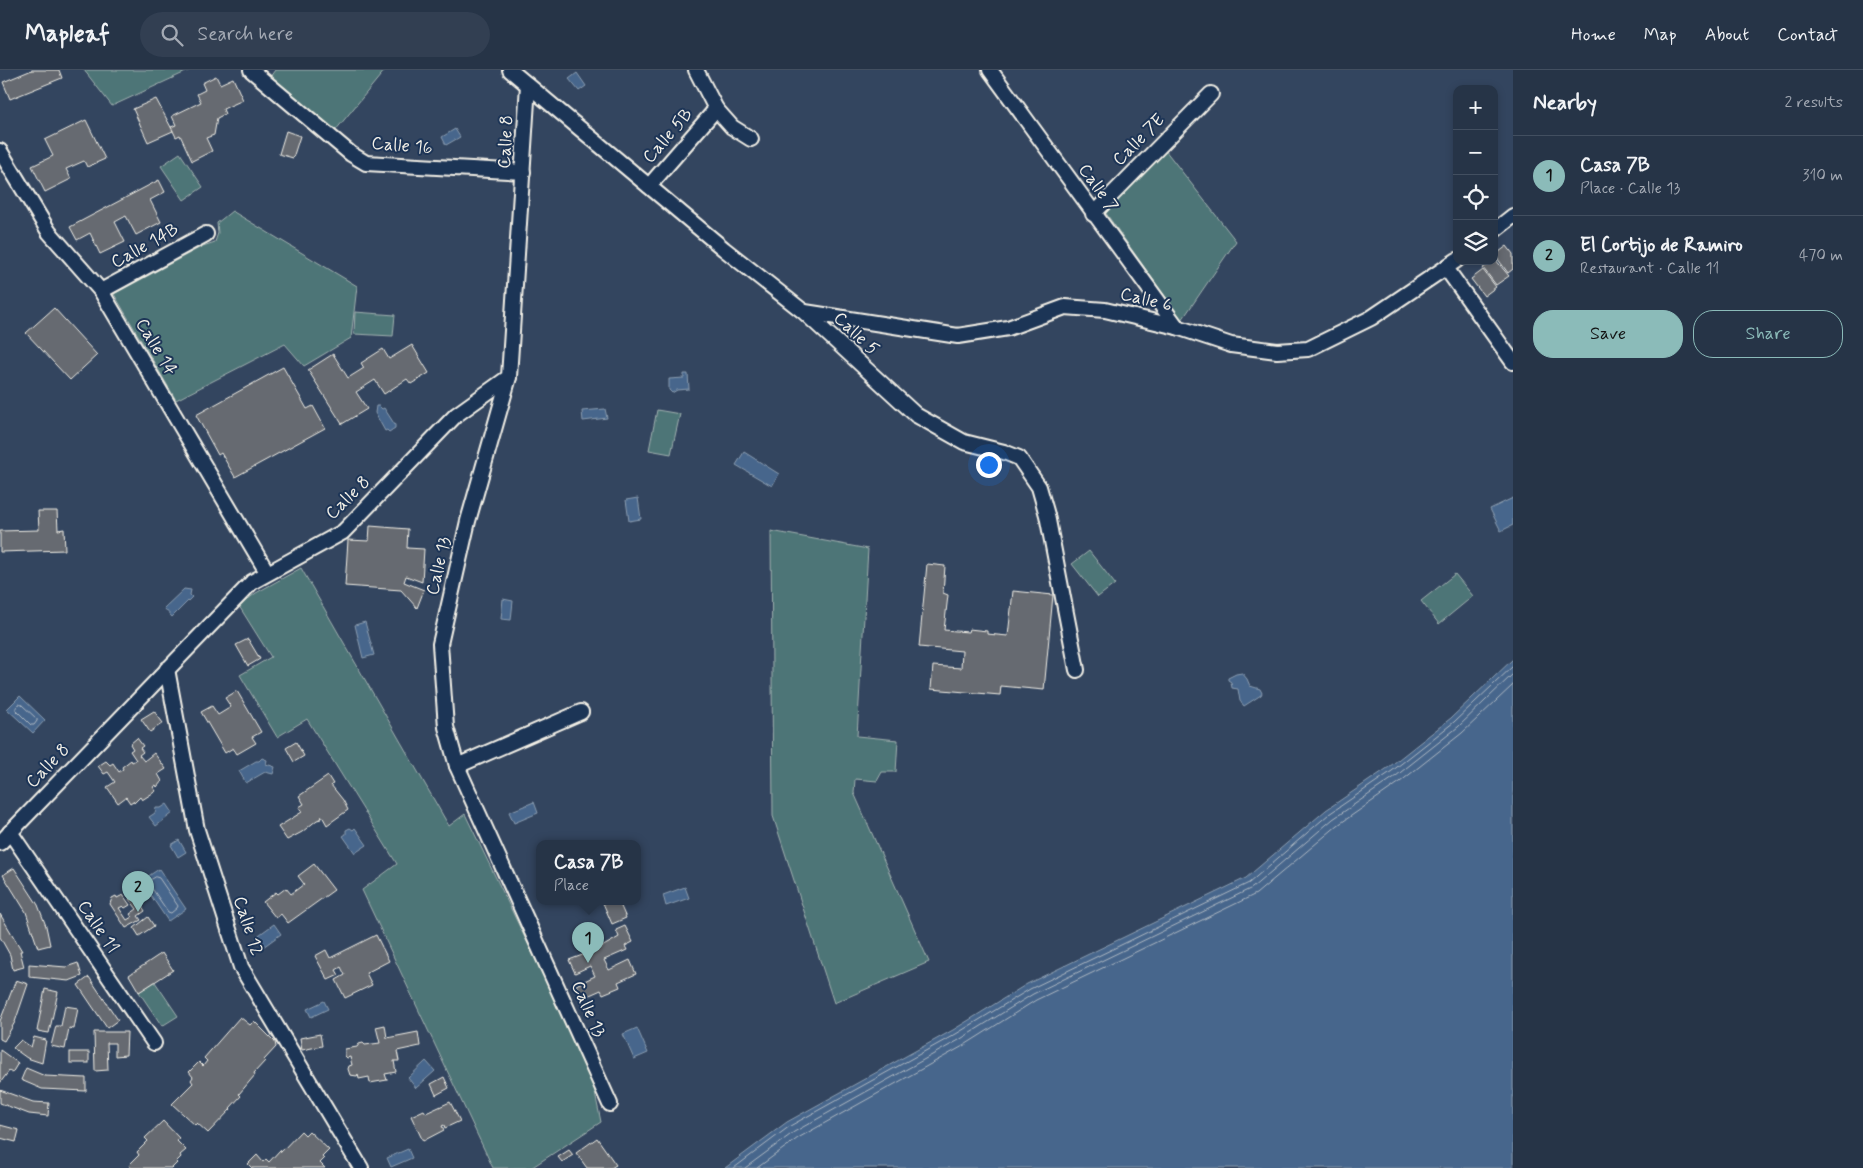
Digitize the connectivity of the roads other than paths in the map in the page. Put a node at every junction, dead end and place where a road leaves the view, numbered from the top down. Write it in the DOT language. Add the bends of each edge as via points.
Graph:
graph roads {
  1 [pos="251,70"];
  2 [pos="510,70"];
  3 [pos="696,70"];
  4 [pos="990,70"];
  5 [pos="528,85"];
  6 [pos="1211,94"];
  7 [pos="716,109"];
  8 [pos="751,139"];
  9 [pos="0,151"];
  10 [pos="523,172"];
  11 [pos="649,186"];
  12 [pos="1093,214"];
  13 [pos="1513,216"];
  14 [pos="1498,228"];
  15 [pos="206,234"];
  16 [pos="1451,264"];
  17 [pos="101,291"];
  18 [pos="804,312"];
  19 [pos="1177,327"];
  20 [pos="1513,362"];
  21 [pos="509,376"];
  22 [pos="267,572"];
  23 [pos="167,669"];
  24 [pos="1077,670"];
  25 [pos="581,712"];
  26 [pos="457,766"];
  27 [pos="10,832"];
  28 [pos="0,843"];
  29 [pos="154,1043"];
  30 [pos="610,1104"];
  31 [pos="361,1168"];
  1 -- 10 [label="street, Calle 16" via="366,164"];
  2 -- 5 [label="street, Calle 5"];
  3 -- 7 [label="street, Calle 5B"];
  4 -- 12 [label="street, Calle 7"];
  5 -- 10 [label="street, Calle 8"];
  5 -- 11 [label="street, Calle 5"];
  6 -- 12 [label="street, Calle 7E"];
  7 -- 8 [label="street, Calle 5B" via="732,127"];
  7 -- 11 [label="street, Calle 5B"];
  9 -- 17 [label="street, Calle 14" via="49,232"];
  10 -- 21 [label="street, Calle 8"];
  11 -- 18 [label="street, Calle 5"];
  12 -- 19 [label="street, Calle 7"];
  13 -- 14 [label="street"];
  15 -- 17 [label="street, Calle 14B"];
  16 -- 19 [label="street, Calle 6" via="1371,318 1308,349 1277,351 1231,344"];
  16 -- 20 [label="street"];
  17 -- 22 [label="street, Calle 14"];
  18 -- 19 [label="street, Calle 6" via="958,336 1008,328 1065,307 1105,310"];
  18 -- 24 [label="street, Calle 5" via="916,415 964,442 1019,458 1039,488 1047,515"];
  21 -- 22 [label="street, Calle 8" via="456,415 342,532"];
  21 -- 26 [label="street, Calle 13" via="468,522 440,644 446,727"];
  22 -- 23 [label="street, Calle 8" via="252,582"];
  23 -- 27 [label="street, Calle 8"];
  23 -- 31 [label="street, Calle 12" via="197,830 241,967"];
  25 -- 26 [label="street"];
  26 -- 30 [label="street, Calle 13"];
  27 -- 28 [label="street, Calle 8"];
  27 -- 29 [label="street, Calle 11"];
}
